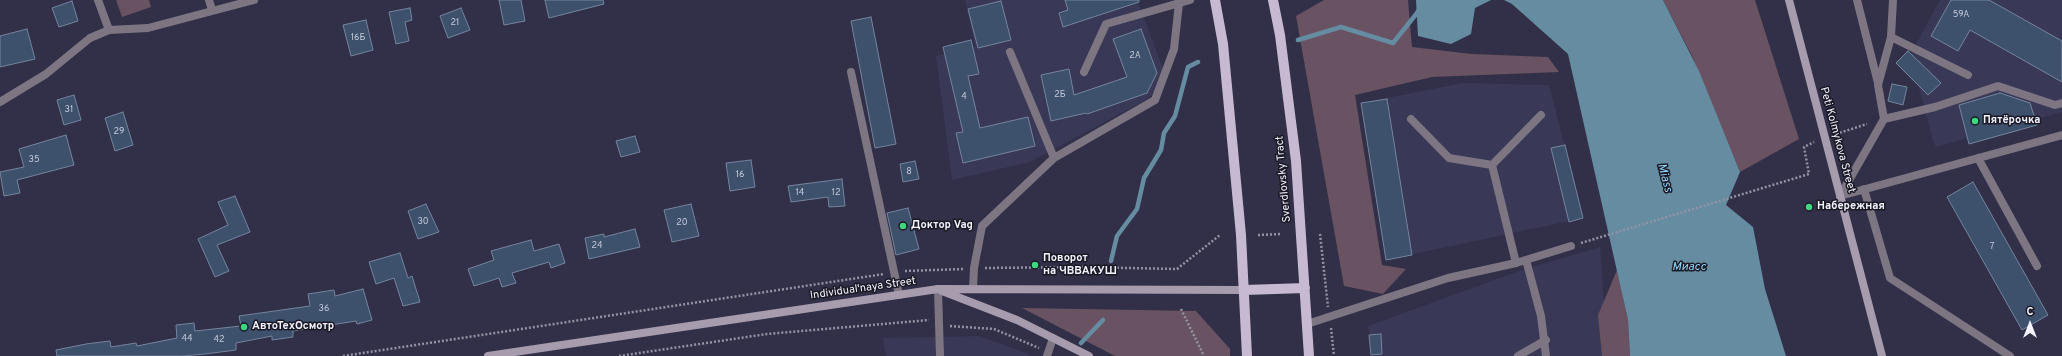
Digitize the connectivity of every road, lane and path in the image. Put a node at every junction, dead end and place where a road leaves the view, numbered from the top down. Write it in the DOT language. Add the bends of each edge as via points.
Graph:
graph roads {
  1 [pos="98,0"];
  2 [pos="209,0"];
  3 [pos="254,0"];
  4 [pos="1190,0"];
  5 [pos="1215,0"];
  6 [pos="1273,0"];
  7 [pos="1788,0"];
  8 [pos="1857,0"];
  9 [pos="1893,0"];
  10 [pos="1179,3"];
  11 [pos="212,10"];
  12 [pos="109,30"];
  13 [pos="1891,37"];
  14 [pos="1010,52"];
  15 [pos="851,72"];
  16 [pos="1084,72"];
  17 [pos="1968,75"];
  18 [pos="1878,84"];
  19 [pos="0,102"];
  20 [pos="2062,103"];
  21 [pos="1541,115"];
  22 [pos="1411,118"];
  23 [pos="1884,119"];
  24 [pos="2062,135"];
  25 [pos="1054,158"];
  26 [pos="1978,158"];
  27 [pos="1492,165"];
  28 [pos="1765,188"];
  29 [pos="1864,189"];
  30 [pos="1840,196"];
  31 [pos="1281,234"];
  32 [pos="1320,234"];
  33 [pos="1220,235"];
  34 [pos="1258,235"];
  35 [pos="1592,240"];
  36 [pos="1571,246"];
  37 [pos="1526,260"];
  38 [pos="1516,263"];
  39 [pos="2037,266"];
  40 [pos="974,268"];
  41 [pos="894,273"];
  42 [pos="1306,288"];
  43 [pos="938,289"];
  44 [pos="973,289"];
  45 [pos="1245,290"];
  46 [pos="899,295"];
  47 [pos="1181,309"];
  48 [pos="1330,318"];
  49 [pos="940,321"];
  50 [pos="1307,324"];
  51 [pos="1053,338"];
  52 [pos="1546,340"];
  53 [pos="1047,354"];
  54 [pos="343,356"];
  55 [pos="488,356"];
  56 [pos="619,356"];
  57 [pos="940,356"];
  58 [pos="1089,356"];
  59 [pos="1204,356"];
  60 [pos="1247,356"];
  61 [pos="1309,356"];
  62 [pos="1334,356"];
  63 [pos="1518,356"];
  64 [pos="1546,356"];
  65 [pos="1882,356"];
  66 [pos="2010,356"];
  1 -- 12 [label="street"];
  2 -- 11 [label="street"];
  3 -- 11 [label="street"];
  4 -- 10 [label="street"];
  5 -- 45 [label="main road" via="1222,44"];
  6 -- 42 [label="main road, Sverdlovsky Tract" via="1296,160"];
  7 -- 30 [label="main road, Peti Kolmykova Street"];
  8 -- 18 [label="street"];
  9 -- 13 [label="street"];
  10 -- 16 [label="street" via="1106,24"];
  10 -- 25 [label="street" via="1174,49 1155,100"];
  11 -- 12 [label="street" via="148,28"];
  12 -- 19 [label="street" via="90,38 46,74"];
  13 -- 17 [label="street"];
  13 -- 18 [label="street"];
  14 -- 25 [label="street"];
  15 -- 41 [label="street"];
  18 -- 23 [label="street"];
  20 -- 23 [label="street" via="2055,105 1998,86 1934,107"];
  21 -- 27 [label="street"];
  22 -- 27 [label="street" via="1448,158"];
  23 -- 30 [label="street"];
  24 -- 26 [label="street"];
  25 -- 40 [label="street" via="982,226"];
  26 -- 29 [label="street"];
  26 -- 39 [label="street"];
  27 -- 38 [label="street"];
  28 -- 35 [label="path"];
  29 -- 30 [label="street"];
  29 -- 66 [label="street" via="1890,278"];
  30 -- 65 [label="main road, Peti Kolmykova Street"];
  31 -- 34 [label="path"];
  32 -- 48 [label="path"];
  33 -- 40 [label="path" via="1177,269"];
  36 -- 37 [label="street"];
  37 -- 38 [label="street"];
  37 -- 52 [label="street"];
  38 -- 48 [label="street" via="1448,278"];
  40 -- 41 [label="path" via="908,270"];
  40 -- 44 [label="street"];
  41 -- 46 [label="street"];
  41 -- 54 [label="path"];
  42 -- 45 [label="main road"];
  42 -- 50 [label="main road, Sverdlovsky Tract"];
  43 -- 44 [label="main road, Individual'naya Street"];
  43 -- 46 [label="main road, Individual'naya Street"];
  43 -- 49 [label="street"];
  43 -- 51 [label="main road" via="1017,320"];
  44 -- 45 [label="main road, Individual'naya Street"];
  45 -- 60 [label="main road"];
  46 -- 55 [label="main road, Individual'naya Street"];
  47 -- 59 [label="path"];
  48 -- 50 [label="street"];
  48 -- 62 [label="path"];
  49 -- 53 [label="path" via="952,327 994,329"];
  49 -- 56 [label="path" via="767,334"];
  49 -- 57 [label="street"];
  50 -- 61 [label="main road, Sverdlovsky Tract"];
  51 -- 53 [label="street"];
  51 -- 58 [label="main road"];
  52 -- 63 [label="street"];
  52 -- 64 [label="street"];
}
